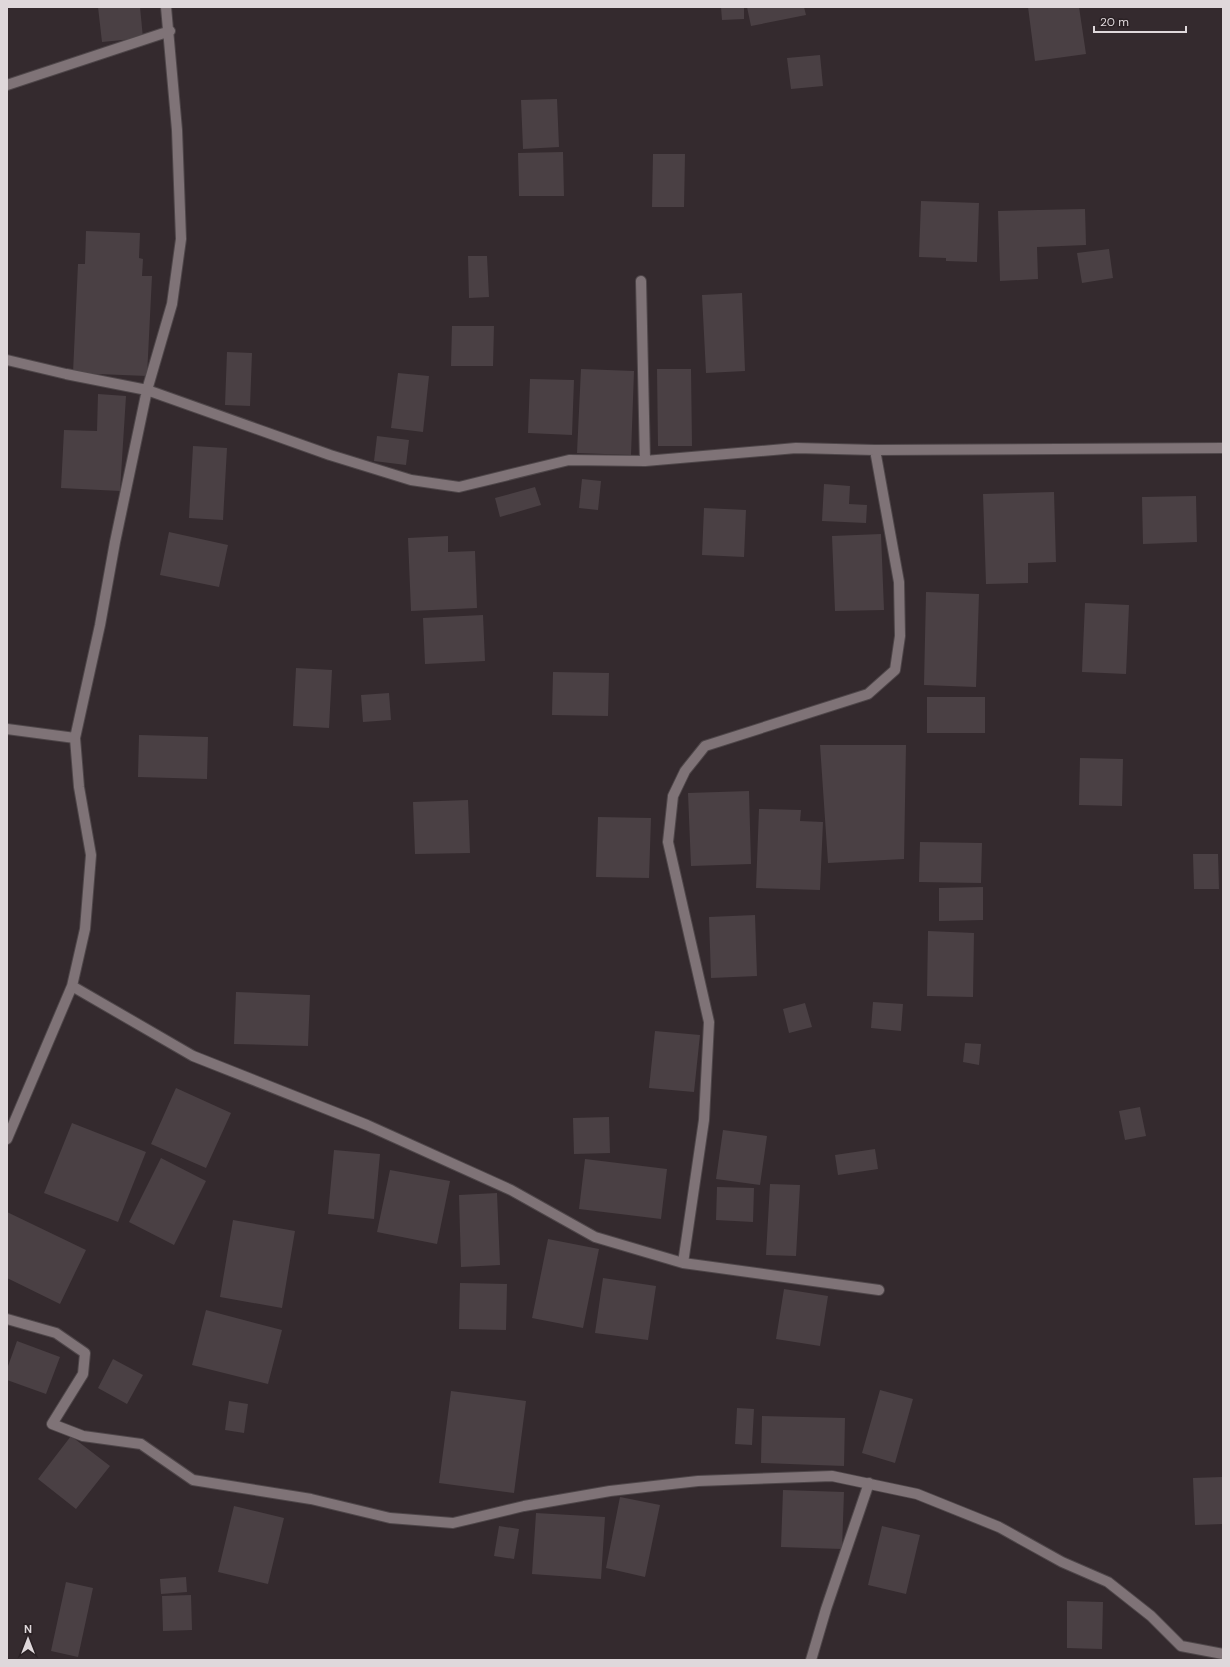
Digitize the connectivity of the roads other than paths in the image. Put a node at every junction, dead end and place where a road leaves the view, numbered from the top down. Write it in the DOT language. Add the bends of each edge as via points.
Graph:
graph roads {
  1 [pos="166,7"];
  2 [pos="170,31"];
  3 [pos="7,85"];
  4 [pos="641,280"];
  5 [pos="7,360"];
  6 [pos="147,390"];
  7 [pos="1223,448"];
  8 [pos="875,450"];
  9 [pos="645,461"];
  10 [pos="7,729"];
  11 [pos="75,738"];
  12 [pos="72,986"];
  13 [pos="7,1138"];
  14 [pos="683,1263"];
  15 [pos="879,1290"];
  16 [pos="7,1319"];
  17 [pos="869,1483"];
  18 [pos="1223,1654"];
  19 [pos="811,1660"];
  1 -- 2 [label="street"];
  2 -- 3 [label="street"];
  2 -- 6 [label="street" via="181,239 172,304"];
  4 -- 9 [label="street"];
  5 -- 6 [label="street"];
  6 -- 9 [label="street" via="330,455 411,480 459,487 569,460"];
  6 -- 11 [label="street"];
  7 -- 8 [label="street"];
  8 -- 9 [label="street" via="796,448"];
  8 -- 14 [label="street" via="899,582 900,636 896,670 868,694 705,746 685,771 673,796 668,842 709,1022 704,1120"];
  10 -- 11 [label="street"];
  11 -- 12 [label="street" via="79,787 91,855 85,929"];
  12 -- 13 [label="street"];
  12 -- 14 [label="street" via="193,1056 367,1126 511,1190 595,1237"];
  14 -- 15 [label="street"];
  16 -- 17 [label="street" via="56,1333 85,1353 83,1374 52,1424 83,1436 141,1444 193,1480 311,1499 390,1518 453,1522 602,1492 698,1481 832,1476"];
  17 -- 18 [label="street" via="917,1494 999,1527 1062,1562 1108,1582 1151,1616 1181,1646"];
  17 -- 19 [label="street"];
}
